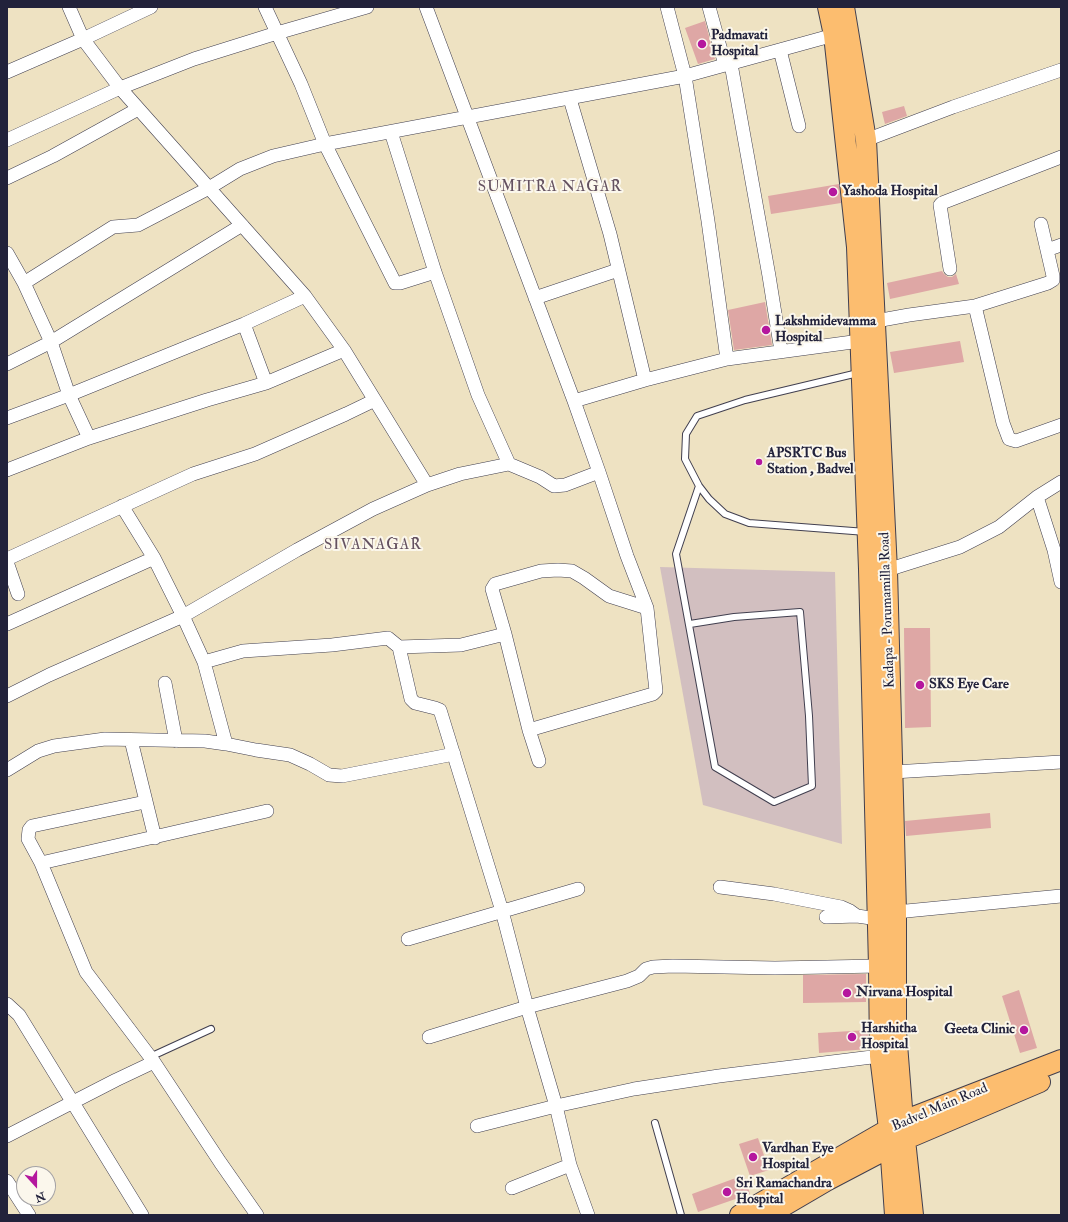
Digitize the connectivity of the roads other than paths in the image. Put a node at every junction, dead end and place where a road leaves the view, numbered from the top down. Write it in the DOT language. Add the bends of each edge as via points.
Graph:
graph roads {
  1 [pos="69,7"];
  2 [pos="152,7"];
  3 [pos="265,7"];
  4 [pos="367,7"];
  5 [pos="426,7"];
  6 [pos="666,7"];
  7 [pos="709,7"];
  8 [pos="828,7"];
  9 [pos="844,7"];
  10 [pos="277,33"];
  11 [pos="834,35"];
  12 [pos="83,40"];
  13 [pos="780,50"];
  14 [pos="728,64"];
  15 [pos="1061,70"];
  16 [pos="7,72"];
  17 [pos="685,76"];
  18 [pos="120,88"];
  19 [pos="570,99"];
  20 [pos="138,109"];
  21 [pos="466,117"];
  22 [pos="799,126"];
  23 [pos="391,132"];
  24 [pos="7,140"];
  25 [pos="866,140"];
  26 [pos="325,144"];
  27 [pos="1061,157"];
  28 [pos="7,178"];
  29 [pos="210,188"];
  30 [pos="1041,224"];
  31 [pos="242,225"];
  32 [pos="1061,245"];
  33 [pos="1047,250"];
  34 [pos="7,253"];
  35 [pos="618,270"];
  36 [pos="950,270"];
  37 [pos="434,272"];
  38 [pos="24,283"];
  39 [pos="305,296"];
  40 [pos="534,298"];
  41 [pos="975,306"];
  42 [pos="876,321"];
  43 [pos="244,324"];
  44 [pos="860,341"];
  45 [pos="51,342"];
  46 [pos="344,350"];
  47 [pos="781,351"];
  48 [pos="727,359"];
  49 [pos="7,364"];
  50 [pos="862,372"];
  51 [pos="645,380"];
  52 [pos="266,382"];
  53 [pos="69,395"];
  54 [pos="375,400"];
  55 [pos="574,401"];
  56 [pos="7,418"];
  57 [pos="1061,426"];
  58 [pos="89,438"];
  59 [pos="509,464"];
  60 [pos="7,470"];
  61 [pos="599,472"];
  62 [pos="1061,482"];
  63 [pos="427,485"];
  64 [pos="700,486"];
  65 [pos="1037,497"];
  66 [pos="122,506"];
  67 [pos="868,532"];
  68 [pos="1057,549"];
  69 [pos="154,558"];
  70 [pos="7,559"];
  71 [pos="7,562"];
  72 [pos="887,570"];
  73 [pos="1061,582"];
  74 [pos="18,594"];
  75 [pos="647,608"];
  76 [pos="183,616"];
  77 [pos="7,624"];
  78 [pos="690,624"];
  79 [pos="505,634"];
  80 [pos="399,647"];
  81 [pos="204,662"];
  82 [pos="165,683"];
  83 [pos="7,696"];
  84 [pos="529,730"];
  85 [pos="131,740"];
  86 [pos="176,741"];
  87 [pos="226,744"];
  88 [pos="454,754"];
  89 [pos="539,761"];
  90 [pos="1061,762"];
  91 [pos="7,770"];
  92 [pos="893,772"];
  93 [pos="145,802"];
  94 [pos="267,811"];
  95 [pos="155,838"];
  96 [pos="41,863"];
  97 [pos="720,887"];
  98 [pos="578,889"];
  99 [pos="1061,896"];
  100 [pos="502,911"];
  101 [pos="887,915"];
  102 [pos="857,916"];
  103 [pos="826,917"];
  104 [pos="408,938"];
  105 [pos="880,966"];
  106 [pos="7,1004"];
  107 [pos="527,1007"];
  108 [pos="211,1030"];
  109 [pos="429,1036"];
  110 [pos="880,1056"];
  111 [pos="152,1060"];
  112 [pos="1061,1060"];
  113 [pos="1061,1074"];
  114 [pos="73,1102"];
  115 [pos="556,1106"];
  116 [pos="655,1123"];
  117 [pos="477,1126"];
  118 [pos="897,1134"];
  119 [pos="7,1136"];
  120 [pos="570,1164"];
  121 [pos="7,1181"];
  122 [pos="512,1188"];
  123 [pos="29,1215"];
  124 [pos="142,1215"];
  125 [pos="257,1215"];
  126 [pos="588,1215"];
  127 [pos="681,1215"];
  128 [pos="740,1215"];
  129 [pos="768,1215"];
  130 [pos="895,1215"];
  131 [pos="913,1215"];
  1 -- 12 [label="street"];
  2 -- 12 [label="street"];
  3 -- 10 [label="street"];
  4 -- 10 [label="street"];
  5 -- 21 [label="street"];
  6 -- 17 [label="street"];
  7 -- 14 [label="street"];
  8 -- 11 [label="main road"];
  9 -- 25 [label="main road, Kadapa - Porumamilla Road"];
  10 -- 18 [label="street" via="194,59"];
  10 -- 26 [label="street"];
  11 -- 13 [label="street"];
  11 -- 44 [label="main road" via="857,248"];
  12 -- 16 [label="street"];
  12 -- 18 [label="street"];
  13 -- 14 [label="street"];
  13 -- 22 [label="street"];
  14 -- 17 [label="street"];
  14 -- 47 [label="street"];
  15 -- 25 [label="street"];
  17 -- 19 [label="street"];
  17 -- 48 [label="street"];
  18 -- 20 [label="street"];
  18 -- 24 [label="street"];
  19 -- 21 [label="street"];
  19 -- 35 [label="street" via="610,234"];
  20 -- 28 [label="street"];
  20 -- 29 [label="street"];
  21 -- 23 [label="street"];
  21 -- 40 [label="street"];
  23 -- 26 [label="street"];
  23 -- 37 [label="street"];
  25 -- 42 [label="main road, Kadapa - Porumamilla Road"];
  26 -- 29 [label="street" via="273,156 240,168"];
  26 -- 37 [label="street" via="395,283"];
  27 -- 36 [label="street" via="940,205"];
  29 -- 31 [label="street"];
  29 -- 38 [label="street" via="138,225 113,227"];
  30 -- 33 [label="street"];
  31 -- 39 [label="street"];
  31 -- 45 [label="street"];
  32 -- 33 [label="street"];
  33 -- 41 [label="street" via="1053,280"];
  34 -- 38 [label="street"];
  35 -- 40 [label="street"];
  35 -- 51 [label="street"];
  37 -- 59 [label="street" via="478,395"];
  38 -- 45 [label="street"];
  39 -- 43 [label="street"];
  39 -- 46 [label="street"];
  40 -- 55 [label="street"];
  41 -- 42 [label="street"];
  41 -- 57 [label="street" via="1009,439 1016,441"];
  42 -- 72 [label="main road, Kadapa - Porumamilla Road"];
  43 -- 52 [label="street"];
  43 -- 53 [label="street"];
  44 -- 47 [label="street"];
  44 -- 50 [label="main road"];
  45 -- 49 [label="street"];
  45 -- 53 [label="street"];
  46 -- 52 [label="street"];
  46 -- 54 [label="street"];
  47 -- 48 [label="street"];
  48 -- 51 [label="street"];
  50 -- 64 [label="lane" via="745,400 696,416 686,434 685,459"];
  50 -- 67 [label="main road"];
  51 -- 55 [label="street"];
  52 -- 58 [label="street"];
  53 -- 56 [label="street"];
  53 -- 58 [label="street"];
  54 -- 63 [label="street"];
  54 -- 66 [label="street" via="255,454 194,474"];
  55 -- 61 [label="street"];
  58 -- 60 [label="street"];
  59 -- 61 [label="street" via="554,486"];
  59 -- 63 [label="street" via="460,474"];
  61 -- 75 [label="street"];
  62 -- 65 [label="street"];
  63 -- 76 [label="street" via="373,508"];
  64 -- 67 [label="lane" via="709,500 725,514 749,523"];
  64 -- 78 [label="lane" via="676,554"];
  65 -- 68 [label="street"];
  65 -- 72 [label="street" via="999,527 960,547"];
  66 -- 69 [label="street"];
  66 -- 70 [label="street"];
  67 -- 101 [label="main road"];
  68 -- 73 [label="street"];
  69 -- 76 [label="street"];
  69 -- 77 [label="street"];
  71 -- 74 [label="street"];
  72 -- 92 [label="main road, Kadapa - Porumamilla Road"];
  75 -- 79 [label="street" via="610,596 572,572 541,571 496,584 492,589"];
  75 -- 84 [label="street" via="656,691"];
  76 -- 81 [label="street"];
  76 -- 83 [label="street"];
  78 -- 78 [label="lane" via="715,767 774,802 812,786 800,612 734,617"];
  79 -- 80 [label="street" via="461,645"];
  79 -- 84 [label="street"];
  80 -- 81 [label="street" via="388,638 243,651"];
  80 -- 88 [label="street" via="411,699 415,704 440,710"];
  81 -- 87 [label="street"];
  82 -- 86 [label="street"];
  84 -- 89 [label="street"];
  85 -- 86 [label="street"];
  85 -- 91 [label="street" via="105,739 54,746 38,751"];
  85 -- 93 [label="street"];
  86 -- 87 [label="street"];
  87 -- 88 [label="street" via="290,755 329,775 342,776"];
  88 -- 100 [label="street"];
  90 -- 92 [label="street"];
  92 -- 101 [label="main road, Kadapa - Porumamilla Road"];
  93 -- 95 [label="street"];
  93 -- 96 [label="street" via="32,826 28,839"];
  94 -- 95 [label="street"];
  95 -- 96 [label="street"];
  96 -- 111 [label="street" via="86,972"];
  97 -- 102 [label="street" via="841,907"];
  98 -- 100 [label="street"];
  99 -- 101 [label="street"];
  100 -- 104 [label="street"];
  100 -- 107 [label="street"];
  101 -- 102 [label="street"];
  101 -- 105 [label="main road"];
  101 -- 118 [label="main road, Kadapa - Porumamilla Road" via="896,1031"];
  102 -- 103 [label="street"];
  105 -- 107 [label="street" via="653,967 627,981"];
  105 -- 110 [label="main road"];
  106 -- 114 [label="street" via="19,1015"];
  107 -- 109 [label="street"];
  107 -- 115 [label="street"];
  108 -- 111 [label="lane"];
  110 -- 115 [label="street" via="634,1089"];
  110 -- 118 [label="main road"];
  111 -- 114 [label="street"];
  111 -- 125 [label="street"];
  112 -- 118 [label="main road, Badvel Main Road"];
  113 -- 118 [label="main road, Badvel Main Road"];
  114 -- 119 [label="street"];
  114 -- 124 [label="street"];
  115 -- 117 [label="street"];
  115 -- 120 [label="street"];
  116 -- 127 [label="lane"];
  118 -- 128 [label="main road, Badvel Main Road"];
  118 -- 129 [label="main road, Badvel Main Road" via="826,1181"];
  118 -- 130 [label="main road"];
  118 -- 131 [label="main road, Kadapa - Porumamilla Road"];
  120 -- 122 [label="street"];
  120 -- 126 [label="street"];
  121 -- 123 [label="street"];
}
